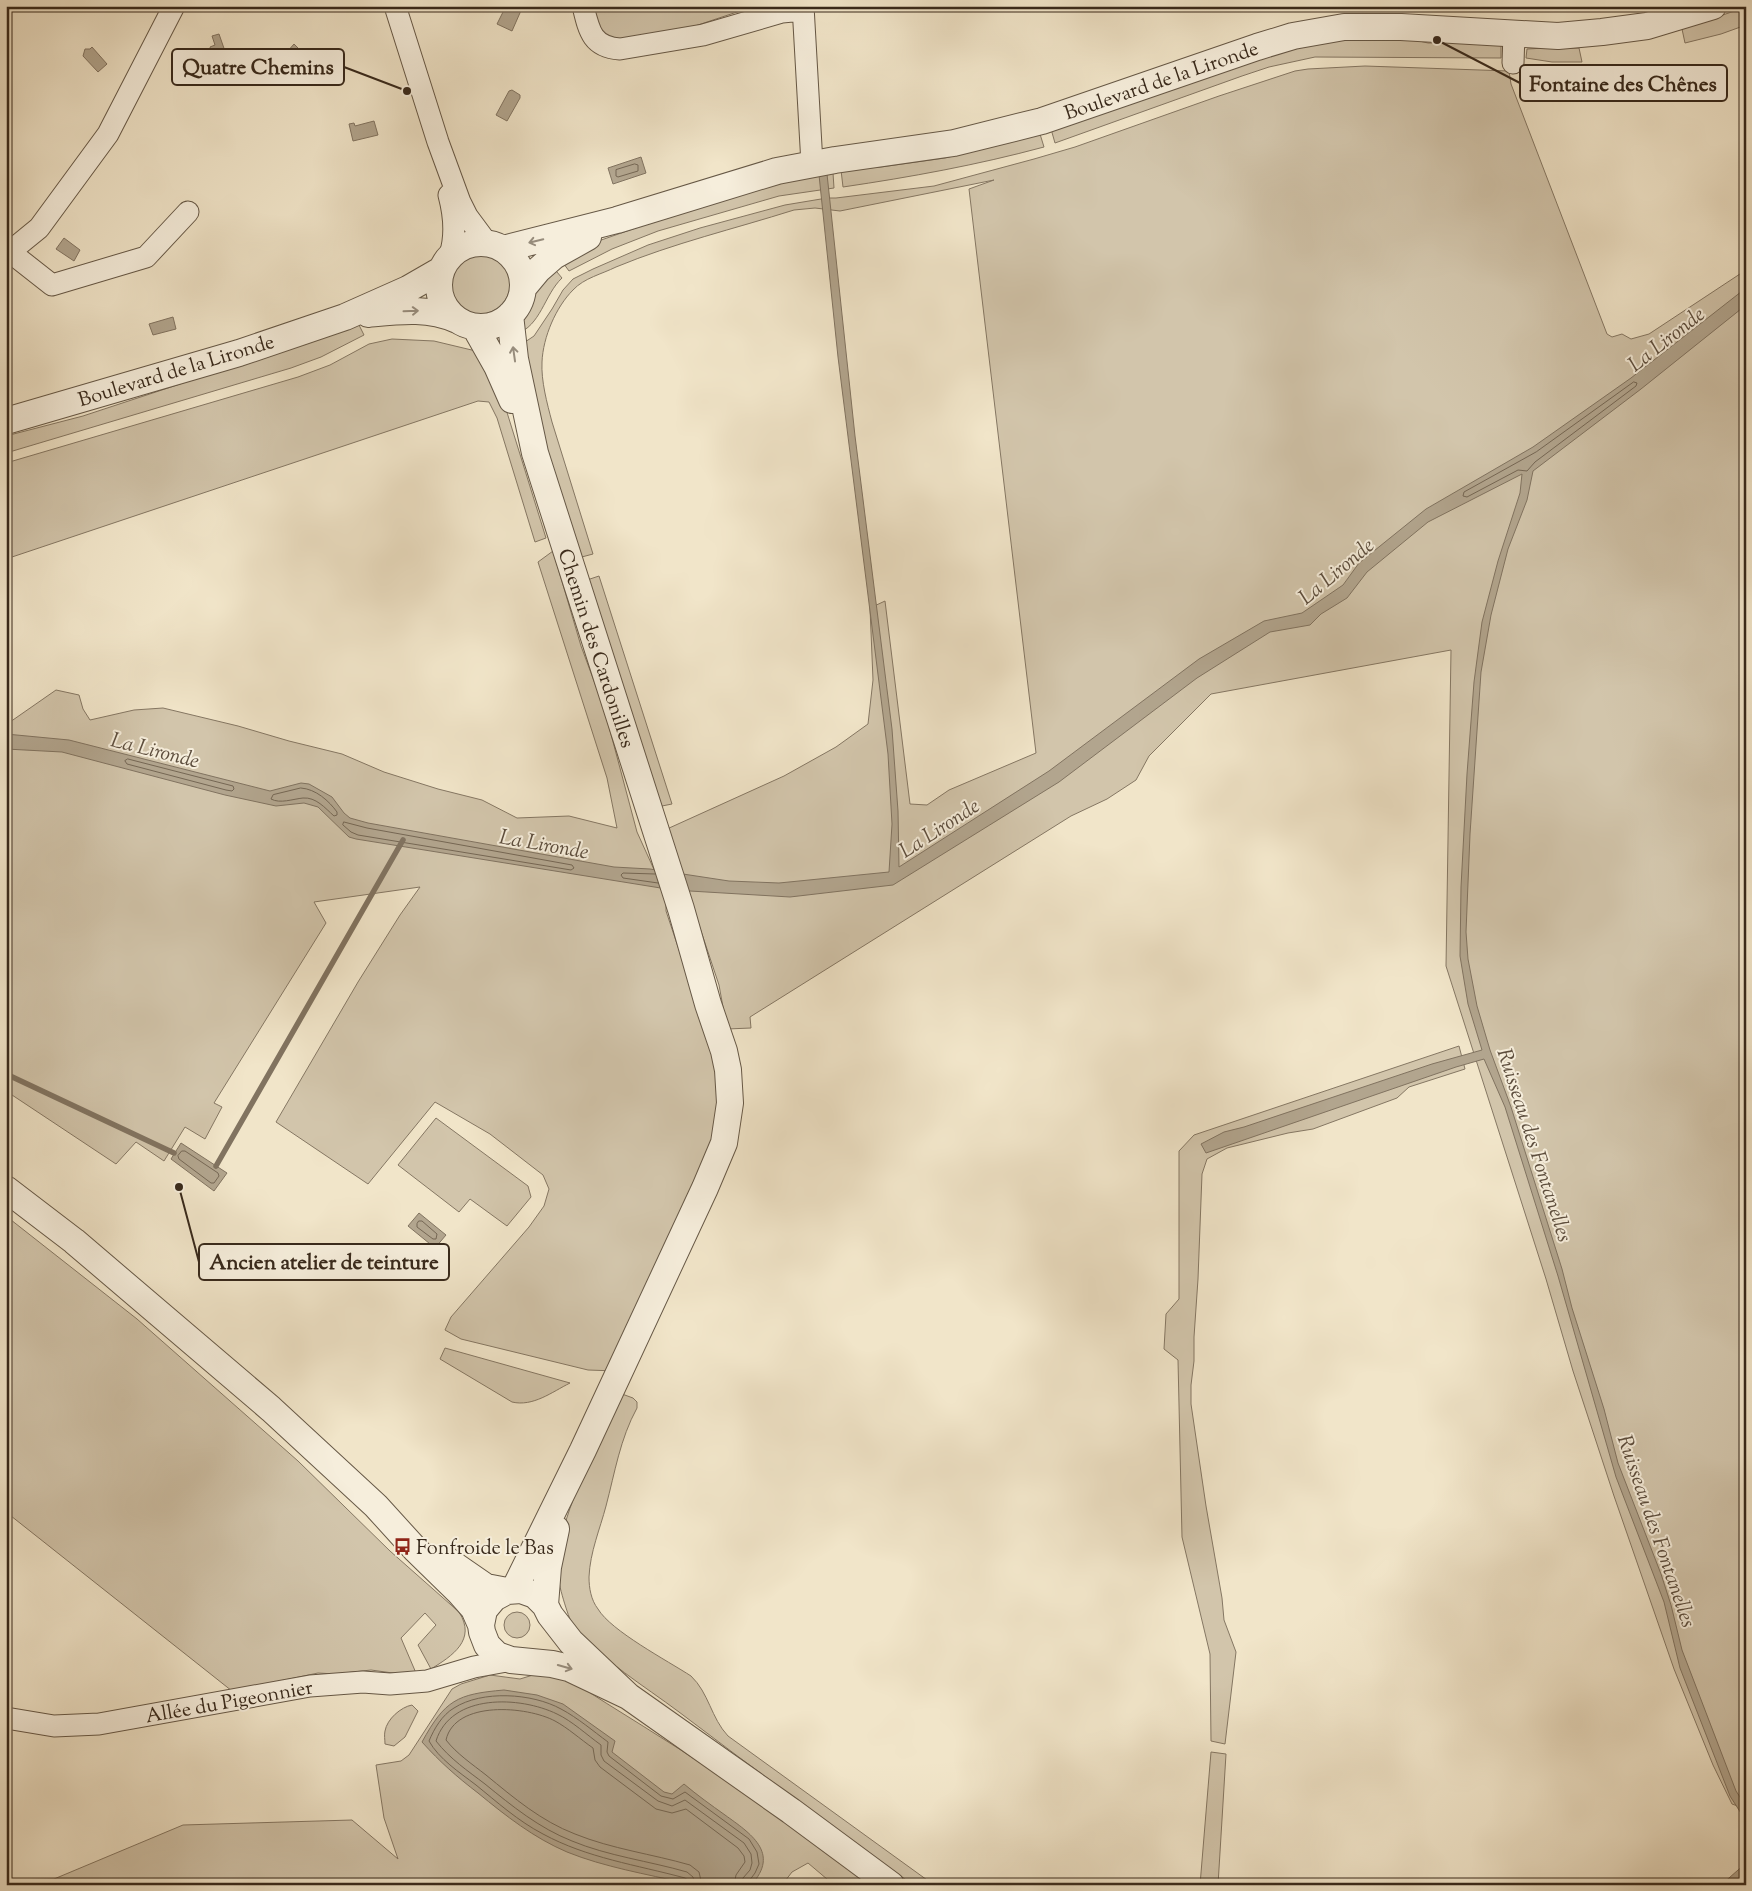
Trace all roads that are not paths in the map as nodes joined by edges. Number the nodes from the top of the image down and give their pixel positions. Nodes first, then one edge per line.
1 (174, 6) edge
2 (394, 6) edge
3 (583, 6) edge
4 (1713, 6) edge
5 (803, 8) edge
6 (1514, 33) junction
7 (1513, 63) dead end
8 (441, 150) junction
9 (812, 164) junction
10 (188, 212) dead end
11 (617, 220) junction
12 (495, 246) junction
13 (8, 253) edge
14 (445, 263) junction
15 (523, 288) junction
16 (510, 315) junction
17 (345, 317) junction
18 (466, 324) junction
19 (6, 421) edge
20 (535, 454) junction
21 (6, 1189) edge
22 (583, 1450) junction
23 (376, 1506) junction
24 (510, 1591) junction
25 (547, 1610) junction
26 (481, 1628) junction
27 (514, 1660) junction
28 (453, 1674) junction
29 (628, 1696) junction
30 (6, 1718) edge
31 (891, 1885) edge

1 - 13 street
2 - 8 street
3 - 5 street
4 - 6 street, Boulevard de la Lironde
5 - 9 street
6 - 7 street
6 - 9 street, Boulevard de la Lironde
8 - 12 street
8 - 14 street
9 - 11 street, Boulevard de la Lironde
10 - 13 street
11 -> 12 street, Boulevard de la Lironde
11 - 15 street, Boulevard de la Lironde
12 - 14 street
12 - 15 street
14 - 17 street, Boulevard de la Lironde
14 - 18 street
15 - 16 street
16 - 18 street
20 -> 16 street, Chemin des Cardonilles
17 -> 18 street, Boulevard de la Lironde
17 - 19 street, Boulevard de la Lironde
18 - 20 street, Chemin des Cardonilles
20 - 22 street, Chemin des Cardonilles
21 - 23 street
22 - 24 street
22 - 25 street
23 - 24 street
23 - 26 street
24 - 25 street
24 - 26 street
25 - 27 street
25 - 29 street
26 - 27 street
26 - 28 street
27 - 28 street, Allée du Pigeonnier
27 -> 29 street
28 - 30 street, Allée du Pigeonnier
29 - 31 street

